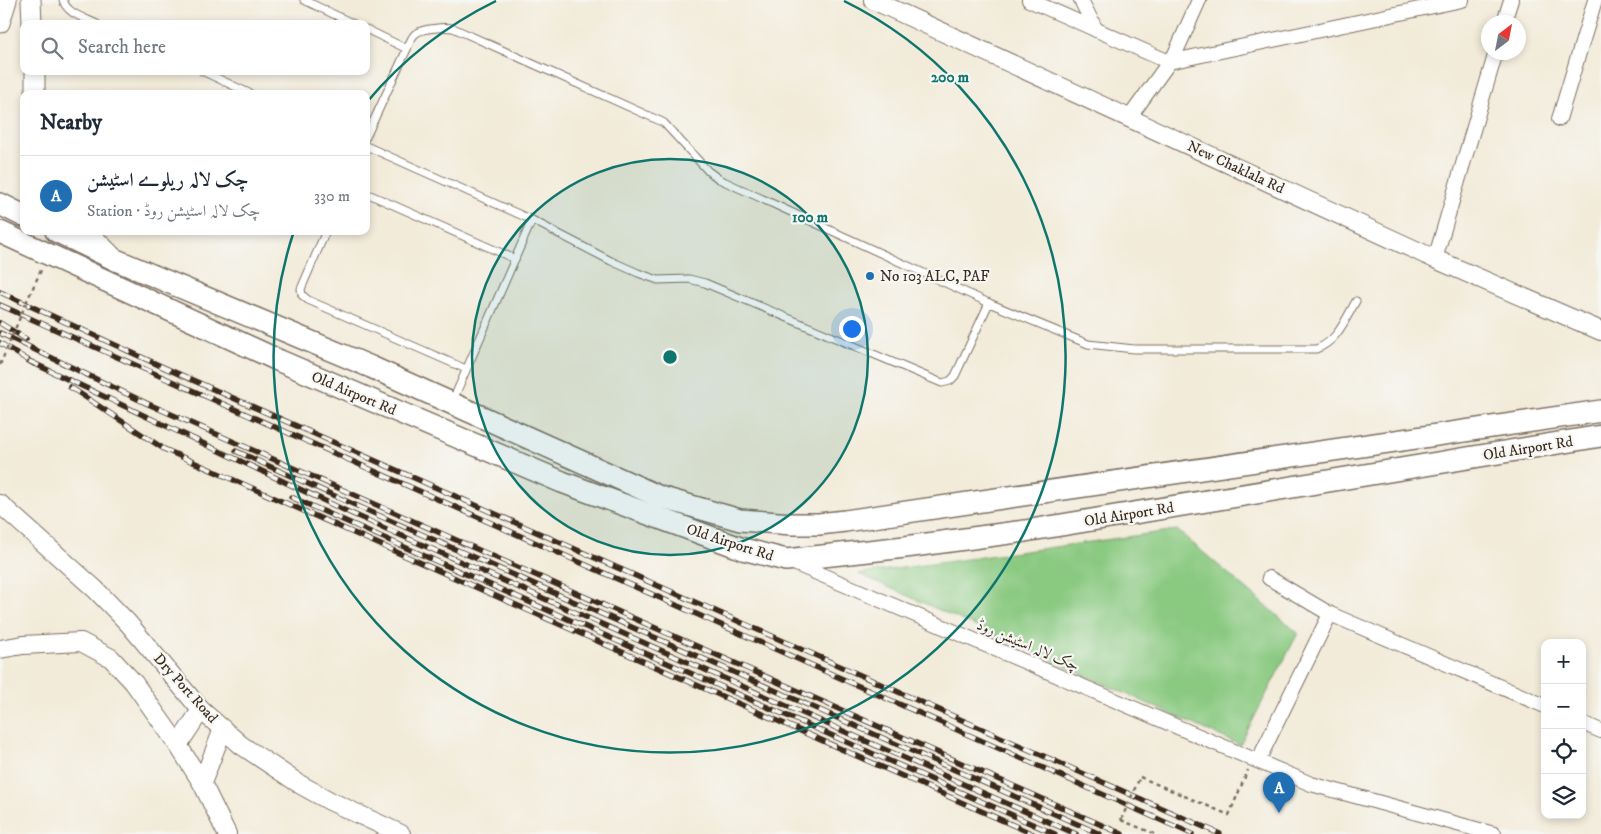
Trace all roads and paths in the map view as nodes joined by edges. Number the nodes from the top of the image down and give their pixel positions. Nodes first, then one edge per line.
1 (7, 0) edge
2 (31, 0) edge
3 (63, 0) edge
4 (304, 0) edge
5 (872, 0) edge
6 (1029, 0) edge
7 (1081, 0) edge
8 (1199, 0) edge
9 (1462, 0) edge
10 (1511, 0) edge
11 (1595, 0) edge
12 (1601, 2) edge
13 (1506, 15) edge
14 (32, 20) edge
15 (88, 20) edge
16 (346, 20) edge
17 (0, 23) edge
18 (1096, 30) junction
19 (370, 31) edge
20 (407, 49) junction
21 (1494, 60) edge
22 (1169, 62) junction
23 (34, 75) edge
24 (211, 75) edge
25 (36, 90) edge
26 (242, 90) edge
27 (1129, 118) junction
28 (1558, 119) dead end
29 (370, 128) edge
30 (370, 148) edge
31 (370, 195) edge
32 (0, 204) edge
33 (20, 214) edge
34 (532, 220) junction
35 (0, 232) edge
36 (64, 235) edge
37 (90, 235) edge
38 (324, 235) edge
39 (49, 255) junction
40 (1436, 258) junction
41 (515, 259) junction
42 (116, 260) junction
43 (1356, 301) dead end
44 (989, 303) junction
45 (1601, 331) edge
46 (0, 365) edge
47 (466, 370) junction
48 (452, 403) junction
49 (1600, 410) edge
50 (1601, 436) edge
51 (0, 504) edge
52 (740, 520) junction
53 (845, 521) junction
54 (743, 549) junction
55 (838, 554) junction
56 (786, 560) junction
57 (1269, 578) dead end
58 (1330, 614) junction
59 (0, 649) edge
60 (1541, 704) edge
61 (201, 710) junction
62 (1586, 725) edge
63 (224, 729) junction
64 (1601, 731) edge
65 (178, 745) junction
66 (1256, 760) junction
67 (202, 783) junction
68 (227, 834) edge
69 (401, 834) edge
70 (1155, 834) edge
71 (1494, 834) edge

1 - 17 main road
2 - 14 main road
3 - 15 lane
4 - 16 lane
5 - 27 street, New Chaklala Rd
6 - 18 street
7 - 18 street
8 - 22 street
9 - 22 street
10 - 13 street
11 - 12 street
11 - 28 street
18 - 22 street
19 - 20 lane
20 - 29 lane
20 - 44 lane
21 - 40 street
22 - 27 street
23 - 25 main road
24 - 26 lane
27 - 40 street, New Chaklala Rd
30 - 34 lane
31 - 41 lane
32 - 33 main road
34 - 41 lane
34 - 44 lane
35 - 39 main road, Old Airport Rd
36 - 42 main road, Old Airport Rd
37 - 42 main road
38 - 47 lane
39 - 46 path, bridge
39 - 54 main road, Old Airport Rd
40 - 45 street, New Chaklala Rd
41 - 47 lane
42 - 48 main road, Old Airport Rd
43 - 44 lane
47 - 48 lane
48 - 52 main road, Old Airport Rd
49 - 53 main road, Old Airport Rd
50 - 55 main road, Old Airport Rd
51 - 61 street, Dry Port Road
52 - 53 main road, Old Airport Rd
52 - 54 main road
53 - 55 main road
54 - 56 main road, Old Airport Rd
55 - 56 main road, Old Airport Rd
56 - 66 street, چک لالہ اسٹیشن روڈ
57 - 58 street
58 - 60 street
58 - 66 street
59 - 65 street
61 - 63 street, Dry Port Road
61 - 65 street
62 - 64 street
63 - 67 street
63 - 69 street, Dry Port Road
65 - 67 street
66 - 70 path, bridge
66 - 71 street, چک لالہ اسٹیشن روڈ
67 - 68 street

